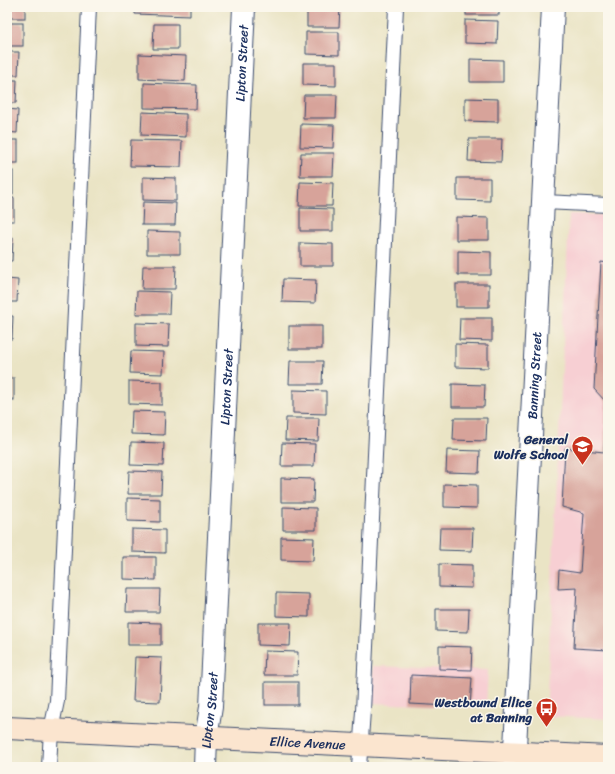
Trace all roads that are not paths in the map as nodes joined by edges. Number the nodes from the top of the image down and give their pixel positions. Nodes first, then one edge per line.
1 (89, 7) edge
2 (244, 7) edge
3 (396, 7) edge
4 (553, 7) edge
5 (544, 202) junction
6 (608, 205) edge
7 (7, 728) edge
8 (51, 730) junction
9 (206, 738) junction
10 (360, 745) junction
11 (608, 757) edge
12 (514, 760) edge
13 (49, 767) edge
14 (205, 767) edge
15 (359, 767) edge

1 - 8 lane
2 - 9 street, Lipton Street
3 - 10 lane
4 - 5 street, Banning Street
5 - 6 lane
5 - 12 street, Banning Street
7 - 8 main road, Ellice Avenue
8 - 9 main road, Ellice Avenue
8 - 13 lane
9 - 10 main road, Ellice Avenue
9 - 14 street, Lipton Street
10 - 12 main road, Ellice Avenue
10 - 15 lane
11 - 12 main road, Ellice Avenue

